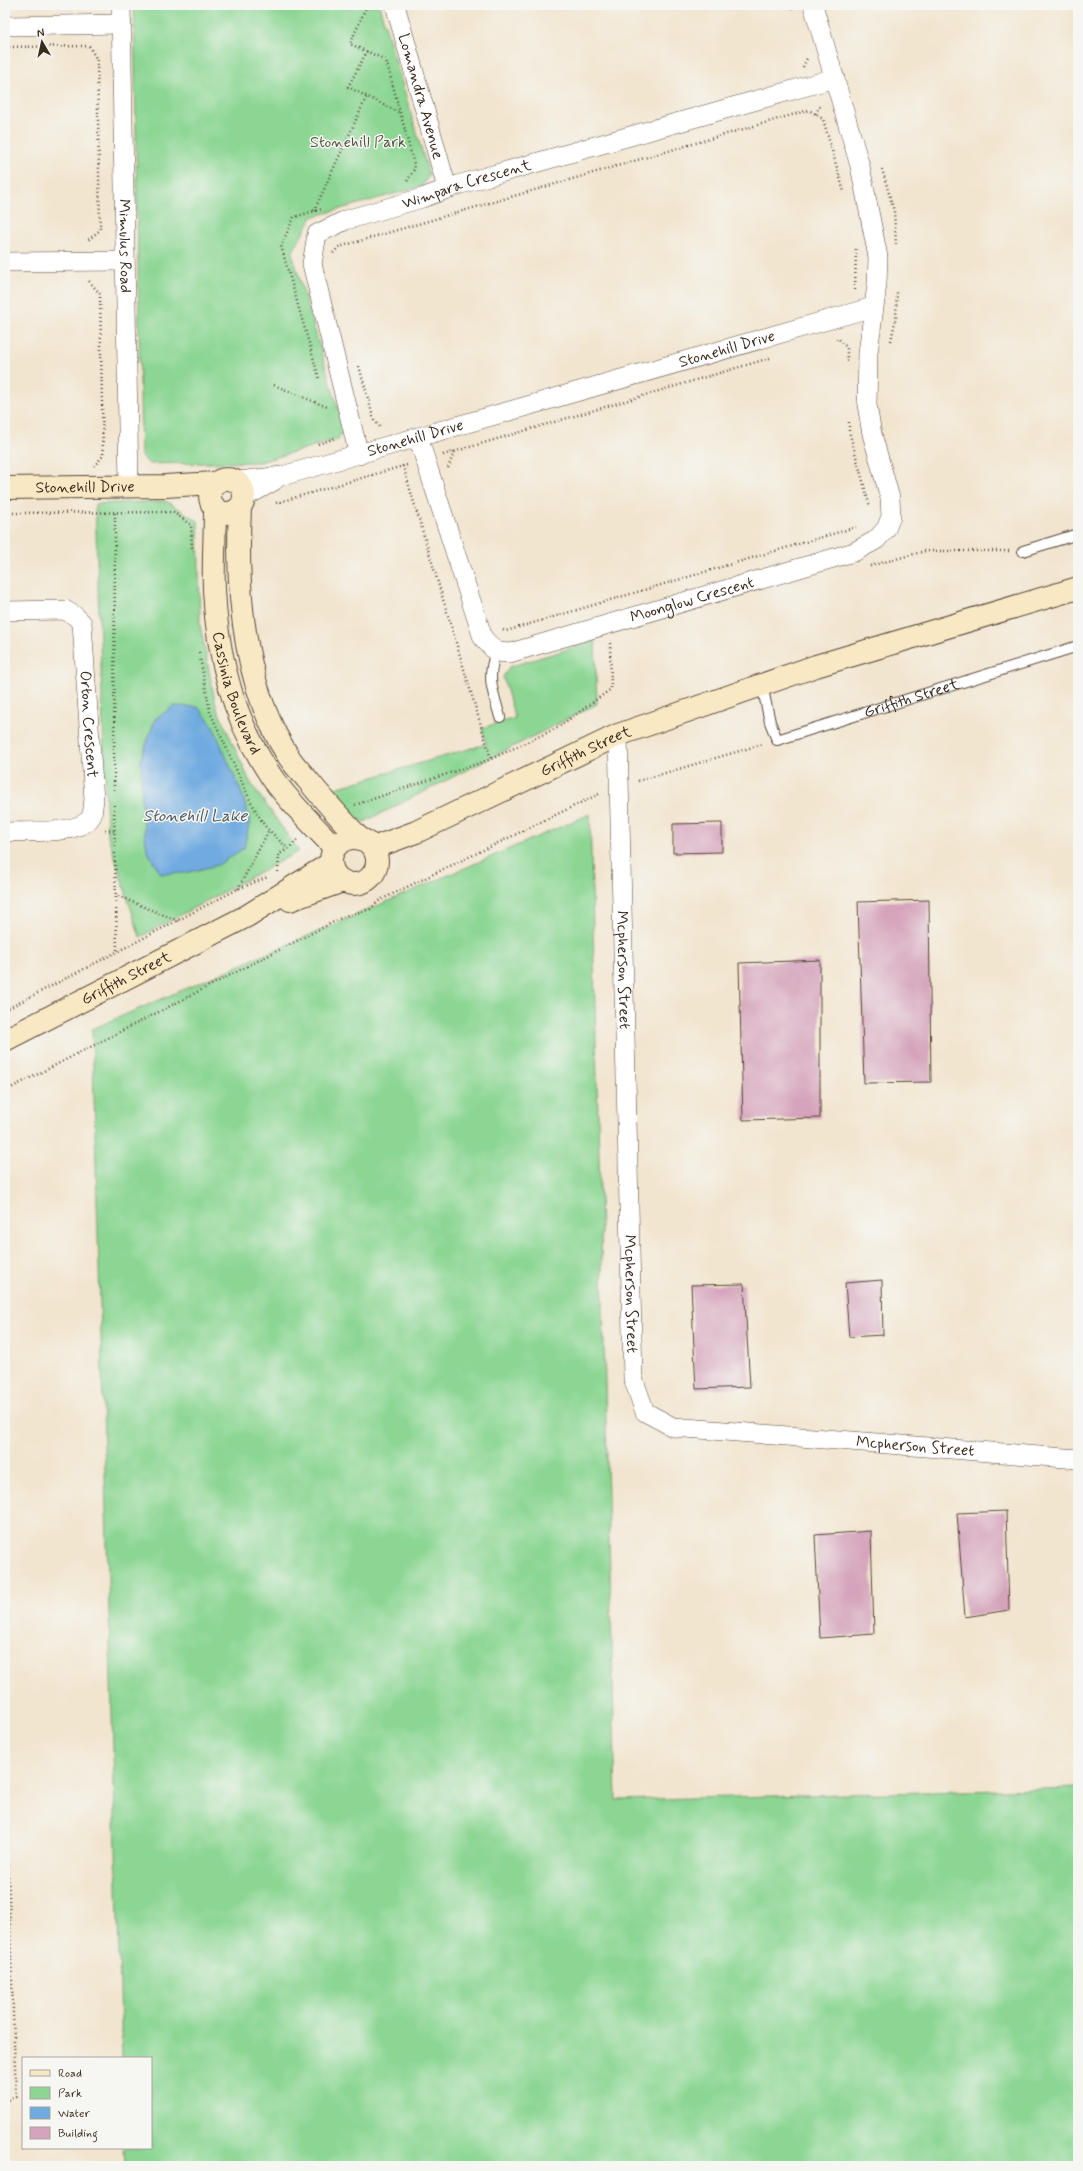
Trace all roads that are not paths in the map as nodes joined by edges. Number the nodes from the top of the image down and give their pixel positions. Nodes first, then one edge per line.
1 (121, 5) edge
2 (395, 5) edge
3 (813, 5) edge
4 (122, 24) junction
5 (5, 26) edge
6 (835, 78) junction
7 (447, 188) junction
8 (124, 260) junction
9 (5, 262) edge
10 (873, 307) junction
11 (418, 437) junction
12 (359, 455) junction
13 (129, 487) junction
14 (5, 488) edge
15 (241, 496) junction
16 (214, 498) junction
17 (1078, 534) edge
18 (1023, 551) road end
19 (1078, 588) edge
20 (5, 611) edge
21 (1078, 646) edge
22 (496, 652) junction
23 (762, 685) junction
24 (500, 717) dead end
25 (618, 735) junction
26 (5, 832) edge
27 (370, 849) junction
28 (336, 864) junction
29 (5, 1040) edge
30 (1078, 1459) edge

1 - 4 street, Mimulus Road
2 - 7 street, Lomandra Avenue
3 - 6 street
4 - 5 street
4 - 8 street, Mimulus Road
6 - 7 street, Wimpara Crescent
6 - 10 street
7 - 12 street, Wimpara Crescent
8 - 9 street
8 - 13 street, Mimulus Road
10 - 11 street, Stonehill Drive
10 - 22 street, Moonglow Crescent
11 - 12 street, Stonehill Drive
11 - 22 street
12 - 15 street, Stonehill Drive
13 - 14 street, Stonehill Drive
13 - 16 street, Stonehill Drive
15 - 16 street, Stonehill Drive
15 - 16 street
15 - 27 street, Cassinia Boulevard
16 - 28 street, Cassinia Boulevard
17 - 18 lane
19 - 23 street, Griffith Street
20 - 26 street, Orton Crescent
21 - 23 lane, Griffith Street
22 - 24 lane
23 - 25 street, Griffith Street
25 - 27 street, Griffith Street
25 - 30 street, Mcpherson Street
27 - 28 street, Griffith Street
27 - 28 street
28 - 29 street, Griffith Street

